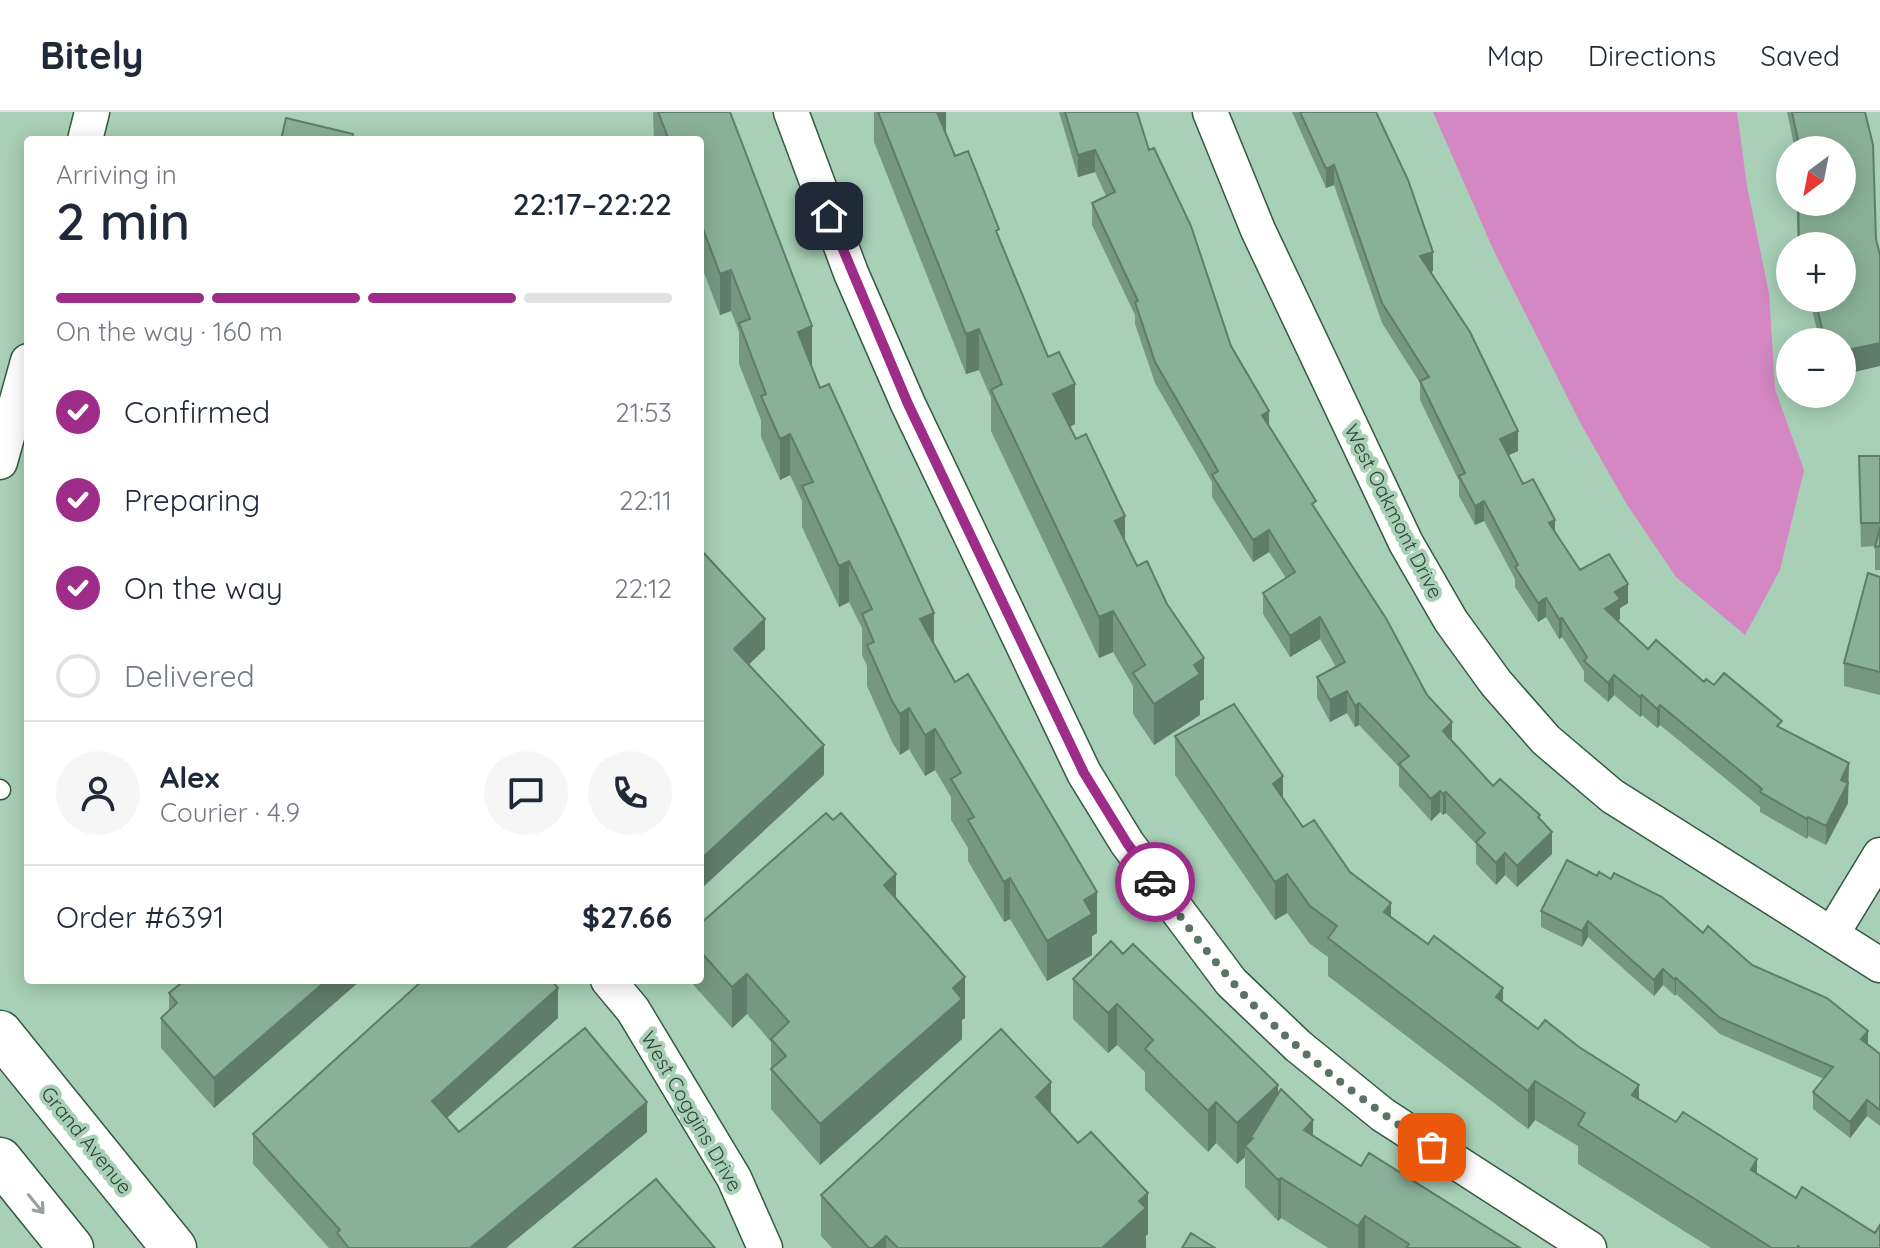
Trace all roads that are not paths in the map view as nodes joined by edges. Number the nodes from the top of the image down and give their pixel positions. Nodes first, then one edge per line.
1 (92, 112) edge
2 (791, 112) edge
3 (1210, 112) edge
4 (86, 136) edge
5 (24, 382) edge
6 (12, 444) edge
7 (1880, 855) edge
8 (1832, 934) junction
9 (1880, 965) edge
10 (611, 984) edge
11 (0, 1033) edge
12 (0, 1160) edge
13 (71, 1248) edge
14 (174, 1248) edge
15 (765, 1248) edge
16 (1589, 1248) edge

1 - 4 street
2 - 16 street
3 - 8 street, West Oakmont Drive
5 - 6 street
7 - 8 street
8 - 9 street, West Oakmont Drive
10 - 15 street, West Coggins Drive
11 - 14 highway, Grand Avenue
12 -> 13 highway

